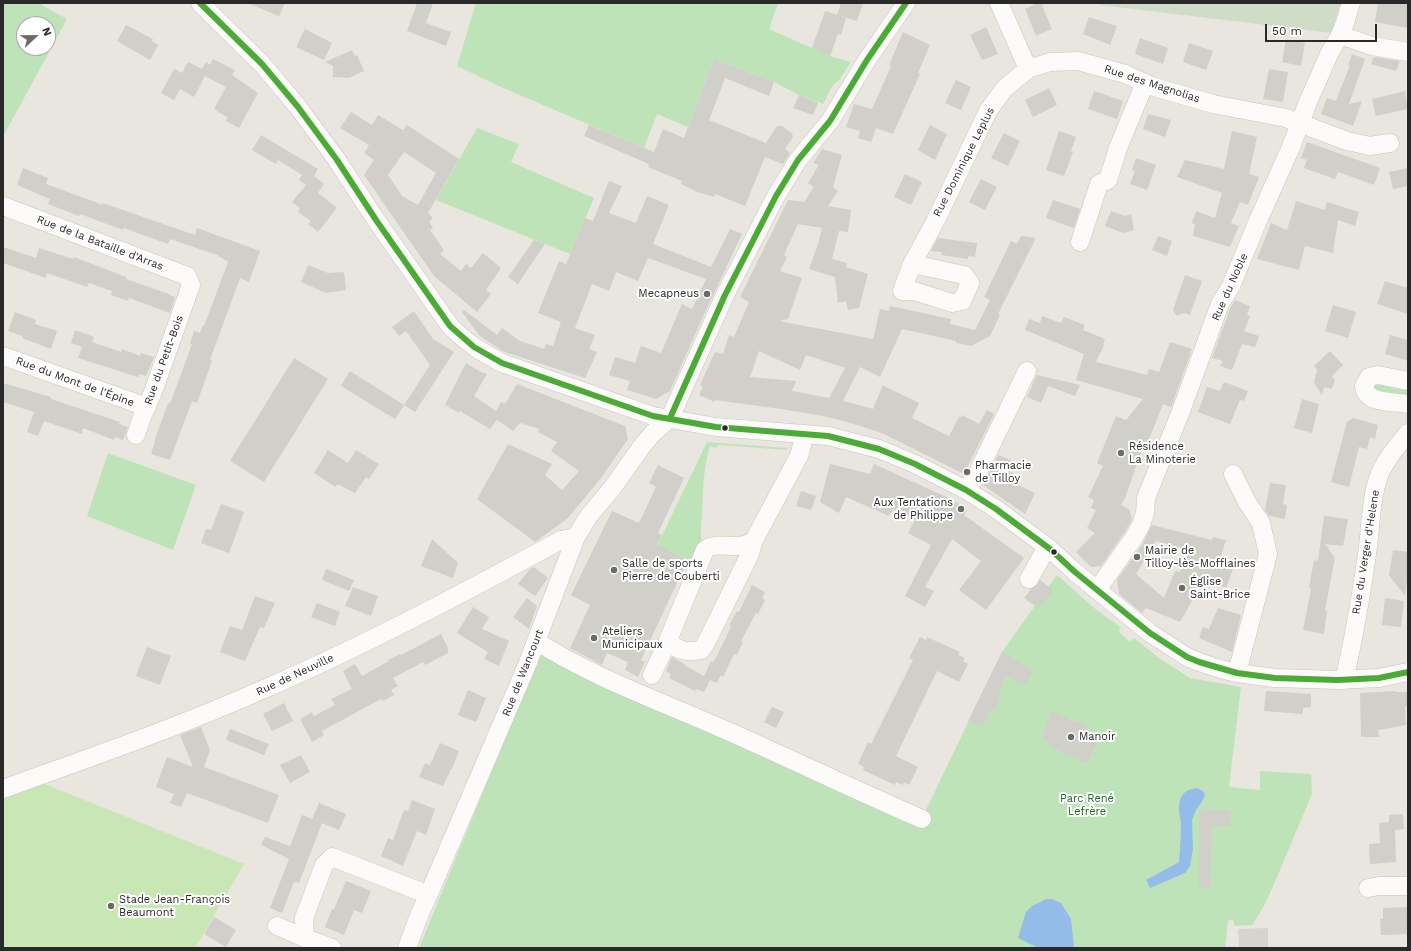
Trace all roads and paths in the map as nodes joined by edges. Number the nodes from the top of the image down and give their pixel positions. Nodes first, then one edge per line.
1 (200, 3) edge
2 (906, 3) edge
3 (999, 3) edge
4 (1351, 3) edge
5 (1340, 36) junction
6 (1408, 52) edge
7 (1028, 69) junction
8 (1145, 83) junction
9 (1299, 122) junction
10 (1390, 143) dead end
11 (3, 206) edge
12 (1080, 242) dead end
13 (912, 264) dead end
14 (192, 285) joint
15 (3, 356) edge
16 (1027, 371) dead end
17 (1408, 381) edge
18 (1408, 404) edge
19 (147, 407) junction
20 (670, 418) junction
21 (804, 434) junction
22 (1408, 434) edge
23 (136, 435) dead end
24 (1233, 474) dead end
25 (966, 490) junction
26 (576, 537) junction
27 (753, 542) junction
28 (1047, 547) junction
29 (1029, 579) dead end
30 (1097, 590) junction
31 (536, 641) junction
32 (667, 643) junction
33 (1408, 672) edge
34 (1237, 673) junction
35 (652, 675) dead end
36 (1344, 680) junction
37 (3, 789) edge
38 (922, 819) dead end
39 (1408, 886) edge
40 (1368, 888) dead end
41 (428, 896) junction
42 (277, 926) dead end
43 (305, 938) junction
44 (332, 948) edge
45 (406, 948) edge

1 - 20 street
2 - 20 street
3 - 7 street
4 - 5 street, Rue du Noble
5 - 6 street
5 - 9 street, Rue du Noble
7 - 8 street, Rue des Magnolias
7 - 13 street, Rue Dominique Leplus
8 - 9 street, Rue des Magnolias
8 - 12 street
9 - 10 street, Rue des Magnolias
9 - 30 street, Rue du Noble
11 - 14 street, Rue de la Bataille d'Arras
14 - 19 street, Rue du Petit-Bois
15 - 19 street, Rue du Mont de l'Épine
16 - 25 street
17 - 18 street
19 - 23 street, Rue du Petit-Bois
20 - 21 street
20 - 26 street, Rue de Wancourt
21 - 25 street
21 - 27 street
22 - 36 street, Rue du Verger d'Helene
24 - 34 street
25 - 28 street
26 - 31 street, Rue de Wancourt
26 - 37 street, Rue de Neuville
27 - 32 street
27 - 32 street
28 - 29 street
28 - 30 street
30 - 34 street
31 - 38 street
31 - 41 street, Rue de Wancourt
32 - 35 street
33 - 36 street
34 - 36 street
39 - 40 street
41 - 43 street
41 - 45 street, Rue de Wancourt
42 - 43 street
43 - 44 street

